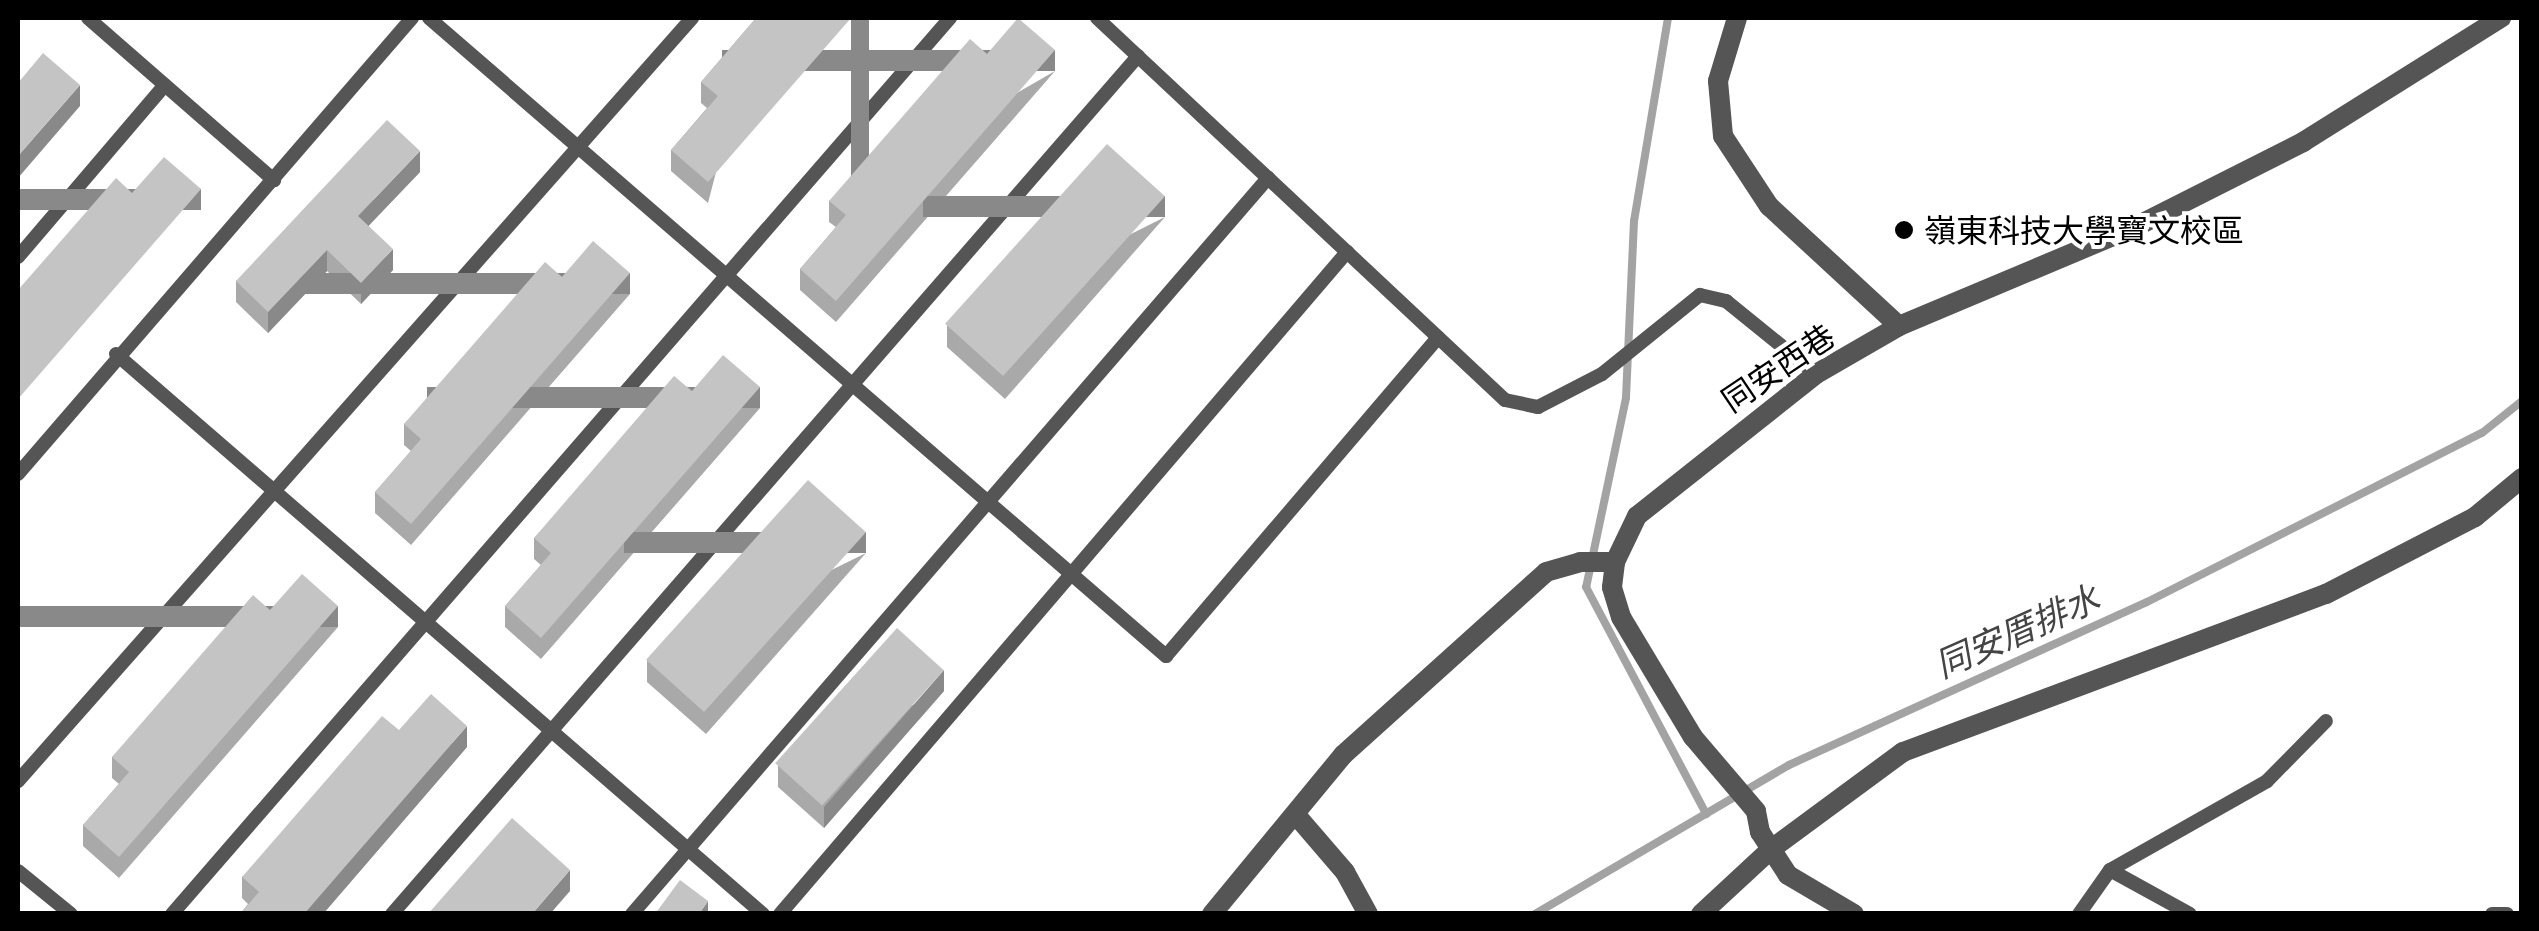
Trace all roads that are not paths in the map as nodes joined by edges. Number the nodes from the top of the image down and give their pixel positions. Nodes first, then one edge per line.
1 (88, 18) edge
2 (412, 18) edge
3 (429, 18) edge
4 (692, 18) edge
5 (950, 18) edge
6 (1097, 18) edge
7 (1737, 18) edge
8 (2502, 18) edge
9 (1138, 56) junction
10 (165, 85) junction
11 (577, 146) junction
12 (1268, 178) junction
13 (274, 180) junction
14 (1347, 252) junction
15 (18, 257) edge
16 (724, 273) junction
17 (1899, 326) junction
18 (1438, 337) junction
19 (116, 354) junction
20 (1816, 374) junction
21 (852, 384) junction
22 (18, 474) edge
23 (2522, 478) edge
24 (276, 493) junction
25 (988, 502) junction
26 (1615, 562) junction
27 (1072, 574) junction
28 (426, 623) junction
29 (2326, 721) dead end
30 (551, 730) junction
31 (18, 781) edge
32 (1296, 815) junction
33 (688, 848) junction
34 (1770, 850) junction
35 (2110, 870) junction
36 (18, 871) edge
37 (71, 914) edge
38 (172, 914) edge
39 (392, 914) edge
40 (632, 914) edge
41 (763, 914) edge
42 (780, 914) edge
43 (1212, 914) edge
44 (1368, 914) edge
45 (1701, 914) edge
46 (1854, 914) edge
47 (2080, 914) edge
48 (2190, 914) edge
49 (2492, 914) edge
50 (2507, 914) edge

1 - 10 lane
2 - 13 lane
3 - 11 lane
4 - 11 lane
5 - 16 lane
6 - 9 lane
7 - 17 street
8 - 17 street, 同安西巷
9 - 12 lane
9 - 21 lane
10 - 13 lane
10 - 15 lane
11 - 16 lane
11 - 24 lane
12 - 14 lane
12 - 25 lane
13 - 19 lane
14 - 18 lane
14 - 27 lane
16 - 21 lane
16 - 28 lane
17 - 20 street, 同安西巷
18 - 20 lane
18 - 27 lane
19 - 22 lane
19 - 24 lane
20 - 26 street, 同安西巷
21 - 25 lane
21 - 30 lane
23 - 34 street
24 - 28 lane
24 - 31 lane
25 - 27 lane
25 - 33 lane
26 - 32 street
26 - 34 street
27 - 42 lane
28 - 30 lane
28 - 38 lane
29 - 35 lane
30 - 33 lane
30 - 39 lane
32 - 43 street
32 - 44 street
33 - 40 lane
33 - 41 lane
34 - 45 street
34 - 46 street
35 - 47 lane
35 - 48 lane
36 - 37 lane
49 - 50 lane

